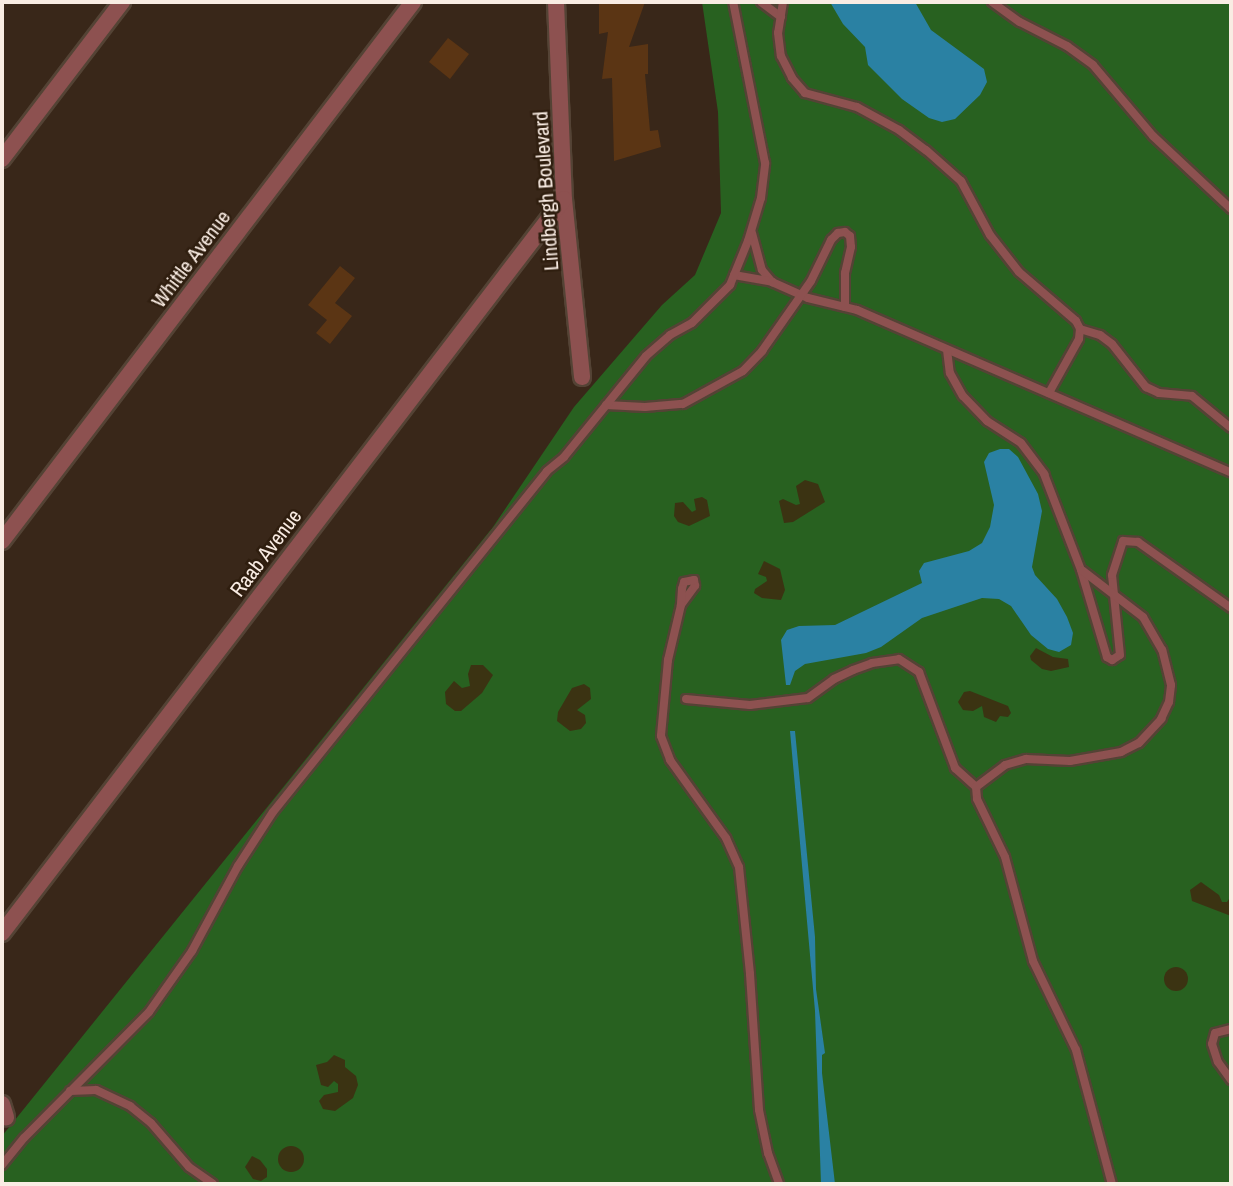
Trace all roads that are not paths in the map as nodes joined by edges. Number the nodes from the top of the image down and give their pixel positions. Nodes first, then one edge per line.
1 (122, 2) edge
2 (413, 2) edge
3 (556, 2) edge
4 (733, 2) edge
5 (761, 2) edge
6 (783, 2) edge
7 (992, 2) edge
8 (781, 17) junction
9 (2, 159) edge
10 (564, 199) junction
11 (1231, 209) edge
12 (752, 230) junction
13 (734, 275) junction
14 (772, 282) junction
15 (801, 295) junction
16 (845, 307) junction
17 (1080, 329) junction
18 (947, 350) junction
19 (582, 377) dead end
20 (1049, 393) junction
21 (606, 405) junction
22 (1231, 428) edge
23 (1231, 472) edge
24 (2, 541) edge
25 (1081, 570) junction
26 (1114, 593) junction
27 (681, 605) dead end
28 (1231, 608) edge
29 (686, 699) dead end
30 (976, 787) junction
31 (2, 933) edge
32 (1231, 1029) edge
33 (1231, 1080) edge
34 (70, 1091) junction
35 (2, 1166) edge
36 (213, 1184) edge
37 (779, 1184) edge
38 (1112, 1184) edge

1 - 9 street
2 - 24 street, Whittle Avenue
3 - 10 street, Lindbergh Boulevard
4 - 12 lane
5 - 8 lane
6 - 8 lane
7 - 11 lane
8 - 17 lane
10 - 19 street, Lindbergh Boulevard
10 - 31 street, Raab Avenue
12 - 13 lane
12 - 14 lane
13 - 14 lane
13 - 21 lane
14 - 15 lane
15 - 16 lane
15 - 16 lane
15 - 21 lane
16 - 18 lane
17 - 20 lane
17 - 22 lane
18 - 20 lane
18 - 25 lane
20 - 23 lane
21 - 34 lane
25 - 26 lane
25 - 26 lane
26 - 28 lane
26 - 30 lane
27 - 37 lane
29 - 30 lane
30 - 38 lane
32 - 33 lane
34 - 35 lane
34 - 36 lane

